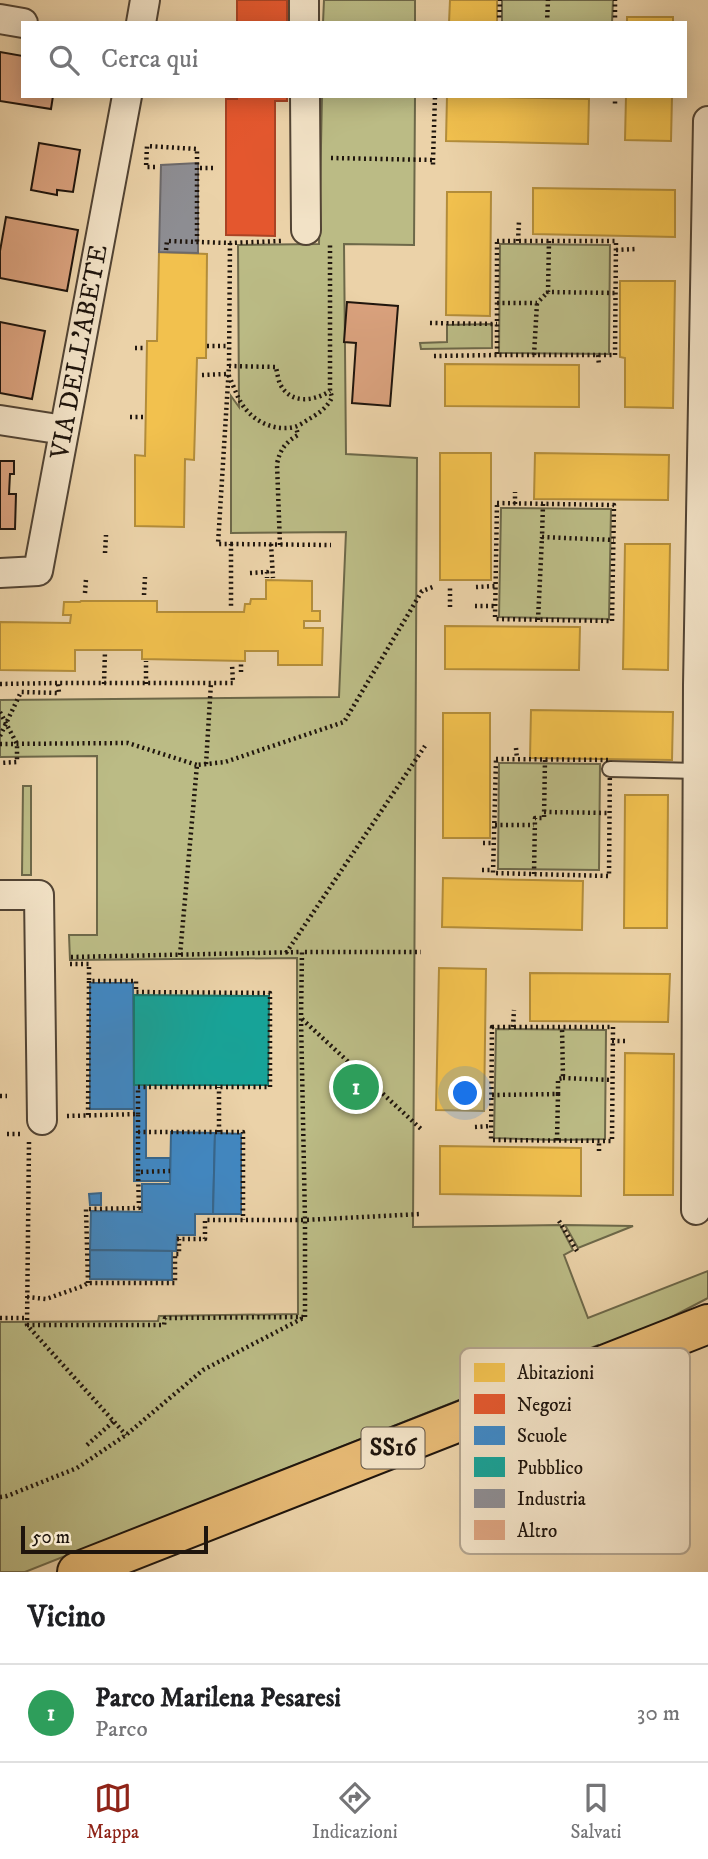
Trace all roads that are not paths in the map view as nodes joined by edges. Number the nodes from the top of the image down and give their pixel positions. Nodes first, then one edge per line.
1 (145, 0) edge
2 (304, 0) edge
3 (0, 19) edge
4 (141, 21) edge
5 (304, 21) edge
6 (21, 23) edge
7 (127, 98) edge
8 (305, 98) edge
9 (708, 121) edge
10 (309, 234) road end
11 (0, 420) edge
12 (705, 425) edge
13 (64, 430) junction
14 (0, 573) edge
15 (703, 686) edge
16 (610, 769) road end
17 (698, 771) junction
18 (0, 895) edge
19 (36, 1128) road end
20 (696, 1210) dead end
21 (708, 1324) edge
22 (647, 1348) edge
23 (708, 1348) edge
24 (690, 1355) edge
25 (460, 1421) edge
26 (460, 1447) edge
27 (77, 1572) edge
28 (149, 1572) edge

1 - 4 street
2 - 5 street
3 - 6 street
7 - 13 street, VIA DELL'ABETE
8 - 10 street
9 - 12 street
11 - 13 street
12 - 15 street
13 - 14 street, VIA DELL'ABETE
15 - 17 street
16 - 17 lane
17 - 20 street
18 - 19 street
21 - 22 main road, SS16
23 - 24 main road, SS16
25 - 27 main road, SS16
26 - 28 main road, SS16

